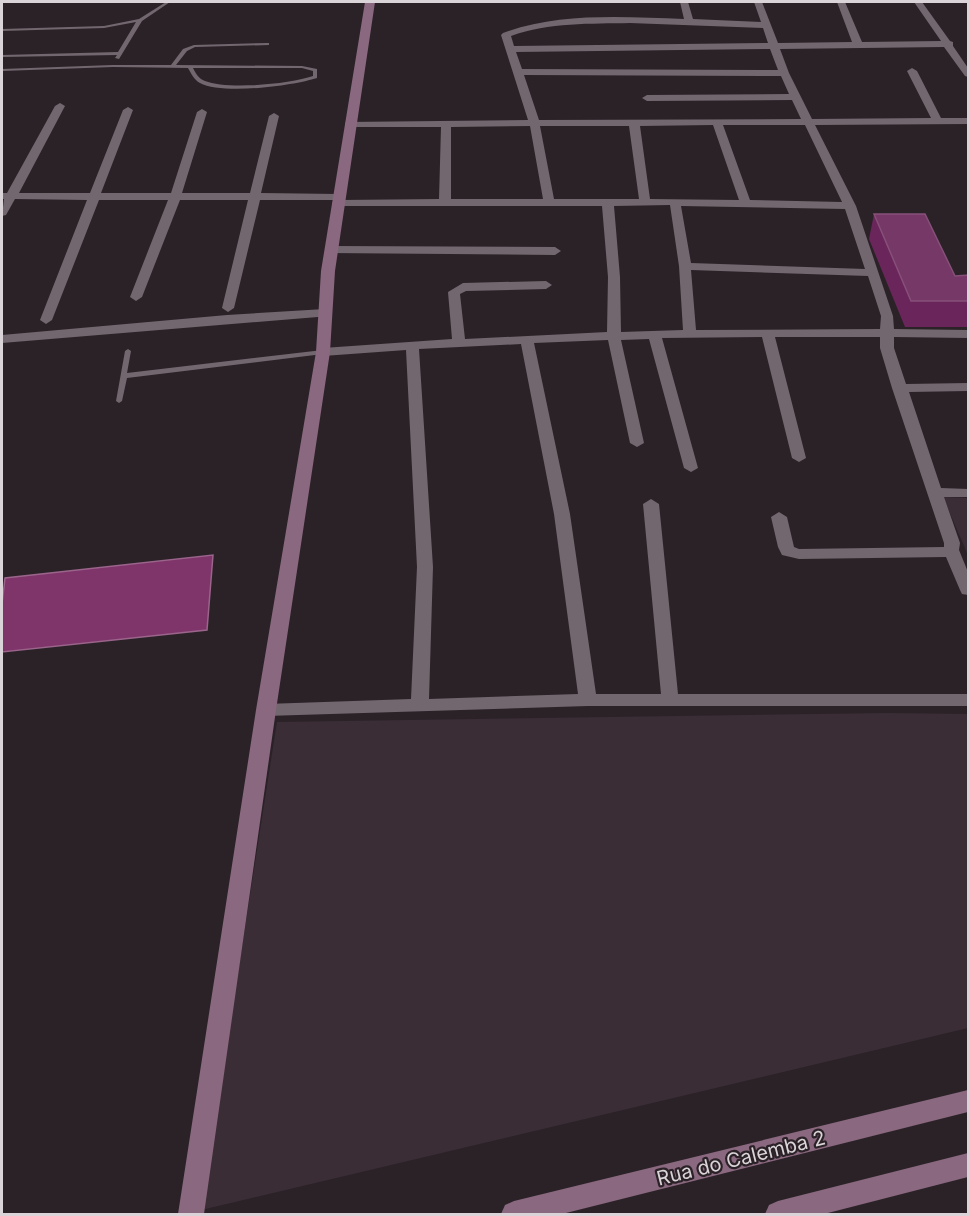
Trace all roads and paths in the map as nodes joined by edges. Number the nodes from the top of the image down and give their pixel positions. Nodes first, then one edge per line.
1 (168, 2) edge
2 (370, 2) edge
3 (684, 2) edge
4 (758, 2) edge
5 (842, 2) edge
6 (918, 2) edge
7 (140, 20) junction
8 (690, 23) junction
9 (765, 25) junction
10 (2, 30) edge
11 (267, 44) dead end
12 (950, 44) junction
13 (858, 45) junction
14 (775, 48) junction
15 (511, 49) junction
16 (120, 53) junction
17 (2, 56) edge
18 (113, 66) junction
19 (172, 67) junction
20 (190, 67) junction
21 (2, 70) edge
22 (912, 71) dead end
23 (520, 72) junction
24 (784, 73) junction
25 (969, 74) edge
26 (796, 97) junction
27 (647, 98) dead end
28 (60, 106) dead end
29 (128, 111) dead end
30 (202, 112) dead end
31 (274, 116) dead end
32 (969, 121) edge
33 (534, 122) junction
34 (634, 122) junction
35 (938, 122) junction
36 (446, 123) junction
37 (717, 123) junction
38 (809, 123) junction
39 (350, 124) junction
40 (6, 196) edge
41 (93, 196) junction
42 (175, 197) junction
43 (255, 197) junction
44 (338, 200) junction
45 (445, 201) junction
46 (549, 202) junction
47 (645, 202) junction
48 (675, 202) junction
49 (608, 203) junction
50 (746, 204) junction
51 (850, 206) junction
52 (2, 213) edge
53 (331, 250) junction
54 (555, 251) dead end
55 (685, 266) junction
56 (874, 273) junction
57 (546, 285) dead end
58 (136, 297) dead end
59 (228, 308) dead end
60 (325, 313) junction
61 (46, 320) dead end
62 (887, 332) junction
63 (768, 333) junction
64 (690, 334) junction
65 (969, 334) edge
66 (655, 336) junction
67 (614, 337) junction
68 (2, 339) edge
69 (527, 340) junction
70 (459, 343) junction
71 (412, 345) junction
72 (128, 351) dead end
73 (323, 352) junction
74 (123, 376) junction
75 (969, 387) edge
76 (899, 388) junction
77 (119, 401) dead end
78 (637, 443) dead end
79 (800, 458) dead end
80 (692, 468) dead end
81 (935, 492) junction
82 (969, 493) edge
83 (651, 504) dead end
84 (779, 518) dead end
85 (951, 550) junction
86 (969, 590) edge
87 (588, 700) junction
88 (670, 700) junction
89 (969, 700) edge
90 (420, 706) junction
91 (266, 710) junction
92 (969, 1101) edge
93 (969, 1165) edge
94 (191, 1215) edge
95 (514, 1215) edge
96 (778, 1215) edge

1 - 7 lane
2 - 39 street
3 - 8 street
4 - 9 street
5 - 13 street
6 - 12 street
7 - 10 lane
7 - 16 lane
8 - 9 street
8 - 15 street
9 - 14 street
11 - 19 lane
12 - 13 street
12 - 25 street
13 - 14 street
14 - 15 street
14 - 24 street
15 - 23 street
16 - 17 lane
16 - 18 lane
18 - 19 lane
18 - 21 lane
19 - 20 lane
20 - 20 lane
22 - 35 street
23 - 24 street
23 - 33 street
24 - 26 street
26 - 27 street
26 - 38 street
28 - 40 street
29 - 41 street
30 - 42 street
31 - 43 street
32 - 35 street
33 - 34 street
33 - 36 street
33 - 46 street
34 - 37 street
34 - 47 street
35 - 38 street
36 - 39 street
36 - 45 street
37 - 38 street
37 - 50 street
38 - 51 street
39 - 44 street
40 - 41 street
40 - 52 street
41 - 42 street
41 - 61 street
42 - 43 street
42 - 58 street
43 - 44 street
43 - 59 street
44 - 45 street
44 - 53 street
45 - 46 street
46 - 49 street
47 - 48 street
47 - 49 street
48 - 50 street
48 - 55 street
49 - 67 street
50 - 51 street
51 - 56 street
53 - 54 street
53 - 60 street
55 - 56 street
55 - 64 street
56 - 62 street
57 - 70 street
60 - 68 street
60 - 73 street
62 - 63 street
62 - 65 street
62 - 76 street
63 - 64 street
63 - 79 street
64 - 66 street
66 - 67 street
66 - 80 street
67 - 69 street
67 - 78 street
69 - 70 street
69 - 87 street
70 - 71 street
71 - 73 street
71 - 90 street
72 - 74 lane
73 - 74 lane
73 - 91 street
74 - 77 lane
75 - 76 street
76 - 81 street
81 - 82 street
81 - 85 street
83 - 88 street
84 - 85 street
85 - 86 street
87 - 88 street
87 - 90 street
88 - 89 street
90 - 91 street
91 - 94 street
92 - 95 street, Rua do Calemba 2
93 - 96 street

